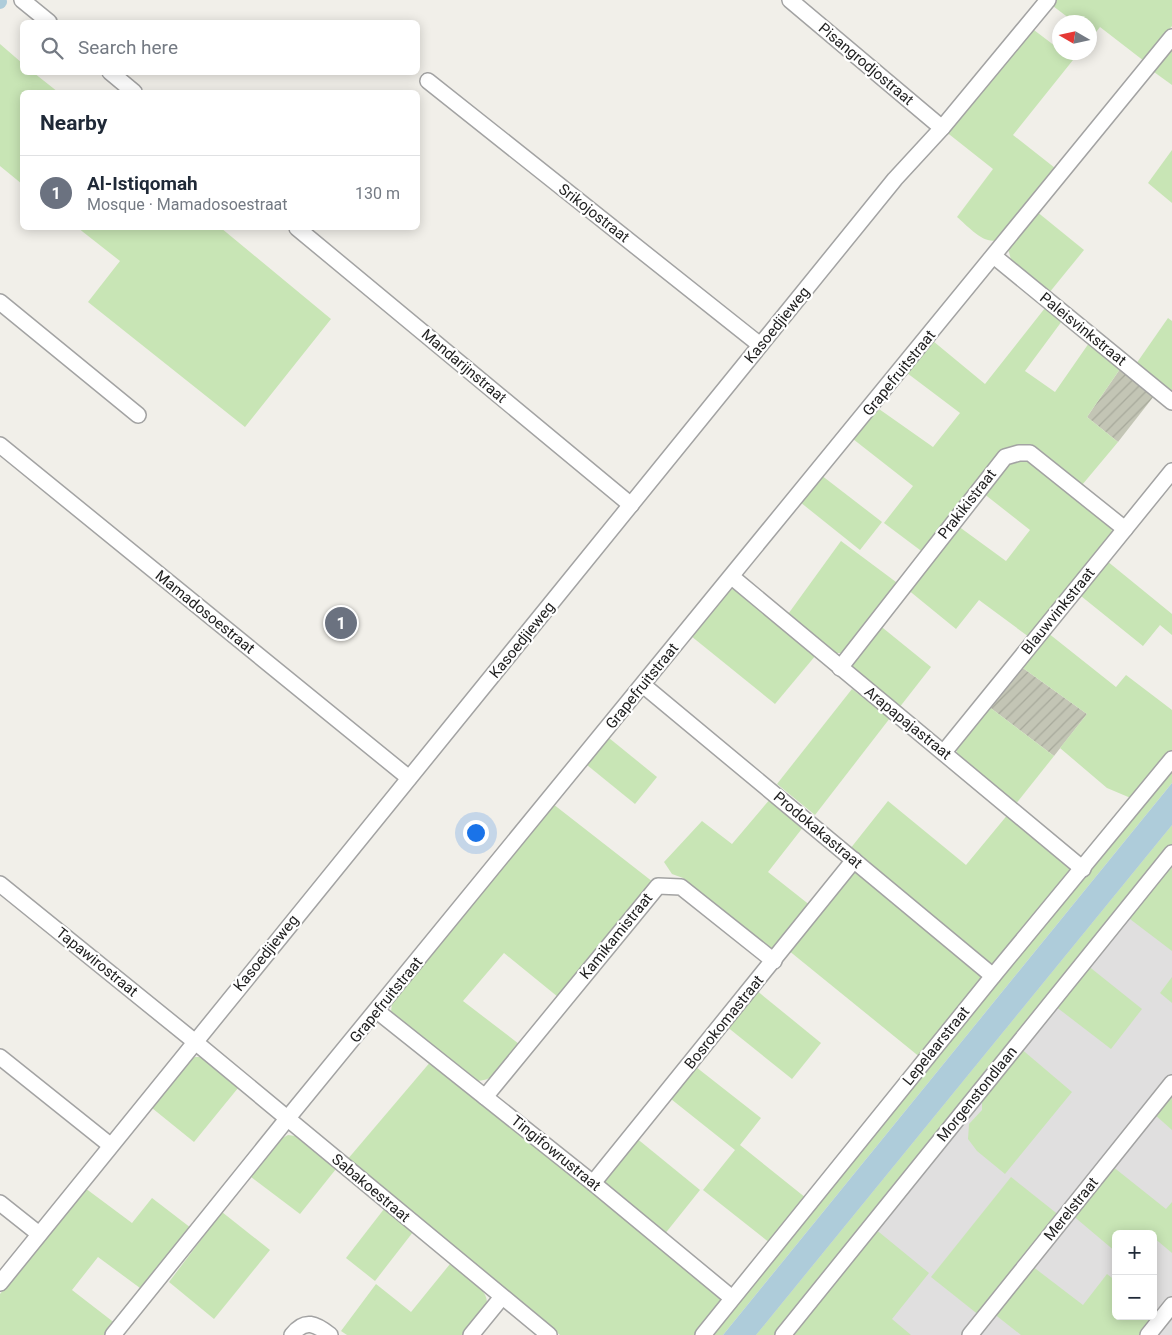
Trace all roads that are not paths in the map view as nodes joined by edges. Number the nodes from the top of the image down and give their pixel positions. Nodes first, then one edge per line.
1 (22, 0) edge
2 (790, 0) edge
3 (1048, 0) edge
4 (47, 20) edge
5 (1172, 37) edge
6 (114, 75) edge
7 (428, 81) dead end
8 (132, 90) edge
9 (942, 128) junction
10 (299, 230) edge
11 (995, 257) junction
12 (0, 302) edge
13 (760, 345) junction
14 (1172, 402) edge
15 (138, 415) dead end
16 (0, 445) edge
17 (1172, 471) edge
18 (631, 504) junction
19 (1125, 529) junction
20 (732, 578) junction
21 (840, 668) junction
22 (643, 685) junction
23 (944, 752) junction
24 (1172, 759) edge
25 (409, 778) junction
26 (1172, 853) edge
27 (854, 860) junction
28 (1083, 869) junction
29 (0, 884) edge
30 (774, 961) junction
31 (993, 976) junction
32 (377, 1011) junction
33 (194, 1041) junction
34 (0, 1058) edge
35 (1172, 1083) edge
36 (485, 1097) junction
37 (287, 1119) junction
38 (110, 1145) junction
39 (593, 1183) junction
40 (0, 1203) edge
41 (39, 1234) junction
42 (0, 1283) edge
43 (502, 1297) junction
44 (732, 1298) junction
45 (1172, 1305) edge
46 (113, 1335) edge
47 (292, 1335) edge
48 (330, 1335) edge
49 (470, 1335) edge
50 (549, 1335) edge
51 (703, 1335) edge
52 (783, 1335) edge
53 (970, 1335) edge
54 (1148, 1335) edge

1 - 4 street
2 - 9 street, Pisangrodjostraat
3 - 9 street, Kasoedjieweg
5 - 11 street, Grapefruitstraat
6 - 8 street
7 - 13 street, Srikojostraat
9 - 13 street, Kasoedjieweg
10 - 18 street, Mandarijnstraat
11 - 14 street, Paleisvinkstraat
11 - 20 street, Grapefruitstraat
12 - 15 street
13 - 18 street, Kasoedjieweg
16 - 25 street, Mamadosoestraat
17 - 19 street, Blauwvinkstraat
18 - 25 street, Kasoedjieweg
19 - 21 street, Prakikistraat
19 - 23 street, Blauwvinkstraat
20 - 21 street, Arapapajastraat
20 - 22 street, Grapefruitstraat
21 - 23 street, Arapapajastraat
22 - 27 street, Prodokakastraat
22 - 32 street, Grapefruitstraat
23 - 28 street, Arapapajastraat
24 - 28 street, Lepelaarstraat
25 - 33 street, Kasoedjieweg
26 - 52 street, Morgenstondlaan
27 - 30 street, Bosrokomastraat
27 - 31 street, Prodokakastraat
28 - 31 street, Lepelaarstraat
29 - 33 street, Tapawirostraat
30 - 36 street, Kamikamistraat
30 - 39 street, Bosrokomastraat
31 - 44 street, Lepelaarstraat
32 - 36 street, Tingifowrustraat
32 - 37 street, Grapefruitstraat
33 - 37 street, Sabakoestraat
33 - 38 street, Kasoedjieweg
34 - 38 street
35 - 53 street, Merelstraat
36 - 39 street, Tingifowrustraat
37 - 43 street, Sabakoestraat
37 - 46 street, Grapefruitstraat
38 - 41 street, Kasoedjieweg
39 - 44 street, Tingifowrustraat
40 - 41 street
41 - 42 street, Kasoedjieweg
43 - 49 street
43 - 50 street, Sabakoestraat
44 - 51 street, Lepelaarstraat
45 - 54 street
47 - 48 street

